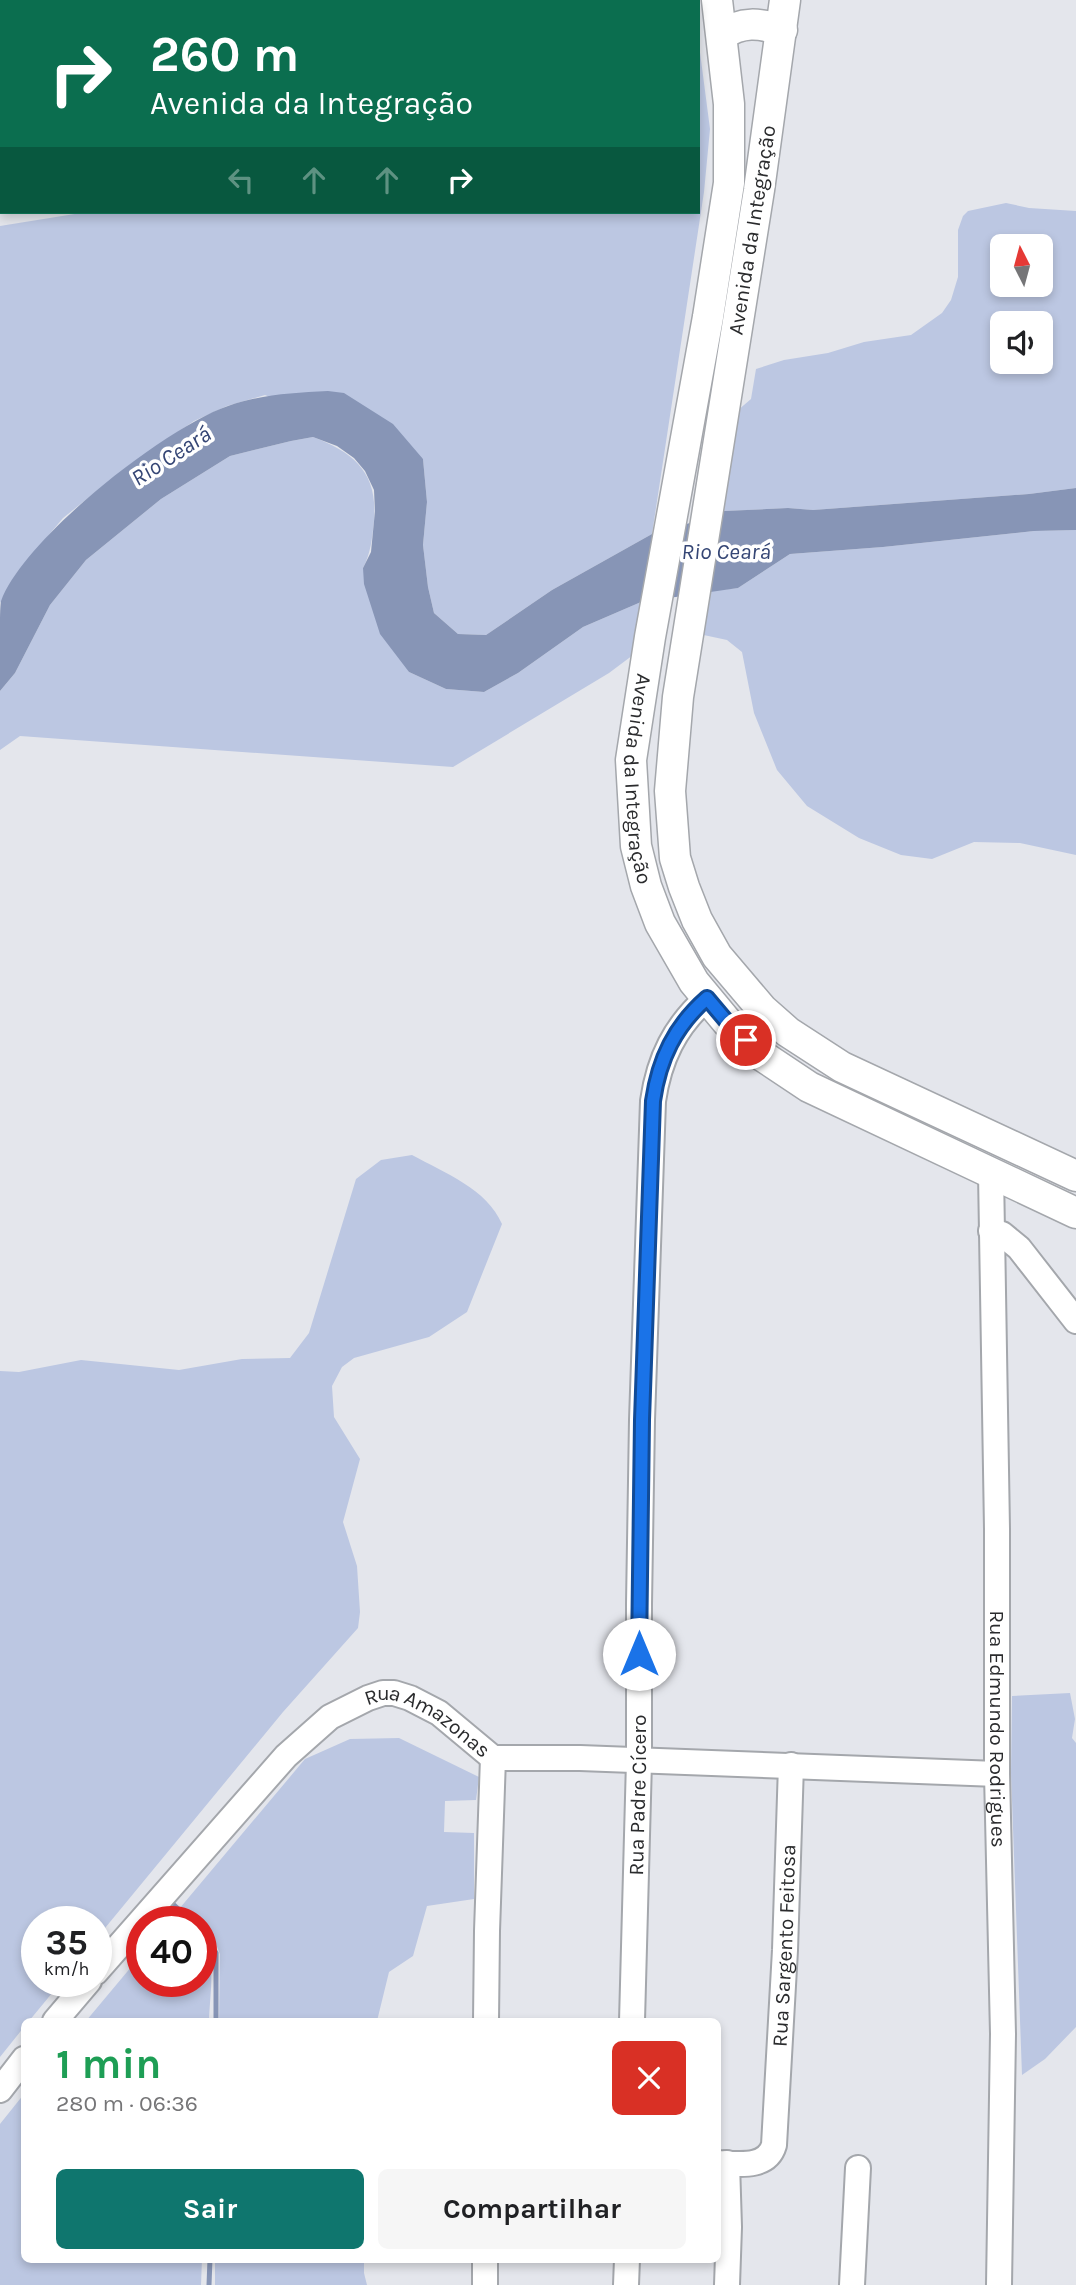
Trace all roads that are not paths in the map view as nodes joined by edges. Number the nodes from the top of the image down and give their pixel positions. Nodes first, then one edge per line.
1 (717, 0) edge
2 (785, 0) edge
3 (782, 30) junction
4 (722, 35) junction
5 (707, 998) junction
6 (943, 1114) junction
7 (931, 1145) junction
8 (992, 1173) junction
9 (1076, 1176) edge
10 (1076, 1213) edge
11 (991, 1231) junction
12 (1076, 1321) edge
13 (493, 1758) junction
14 (639, 1761) junction
15 (791, 1765) junction
16 (997, 1774) junction
17 (112, 1954) edge
18 (75, 1997) edge
19 (58, 2018) edge
20 (486, 2018) edge
21 (632, 2018) edge
22 (21, 2063) edge
23 (0, 2090) edge
24 (722, 2163) edge
25 (858, 2168) dead end
26 (485, 2263) edge
27 (627, 2263) edge
28 (485, 2285) edge
29 (626, 2285) edge
30 (727, 2285) edge
31 (852, 2285) edge
32 (999, 2285) edge

1 - 4 main road, Avenida da Integração
2 - 3 main road, Avenida da Integração
3 - 4 main road
3 - 6 main road, Avenida da Integração
4 - 5 main road, Avenida da Integração
5 - 7 main road, Avenida da Integração
5 - 14 street, Rua Padre Cícero
6 - 7 main road
6 - 9 main road, Avenida da Integração
7 - 8 main road, Avenida da Integração
8 - 10 main road, Avenida da Integração
8 - 11 street, Rua Edmundo Rodrigues
11 - 12 street
11 - 16 street, Rua Edmundo Rodrigues
13 - 14 street, Rua Amazonas
13 - 17 street, Rua Amazonas
13 - 20 street
14 - 15 street, Rua Amazonas
14 - 21 street, Rua Padre Cícero
15 - 16 street, Rua Amazonas
15 - 24 street, Rua Sargento Feitosa
16 - 32 street, Rua Edmundo Rodrigues
18 - 19 street
22 - 23 street
24 - 30 street
25 - 31 street
26 - 28 street
27 - 29 street

